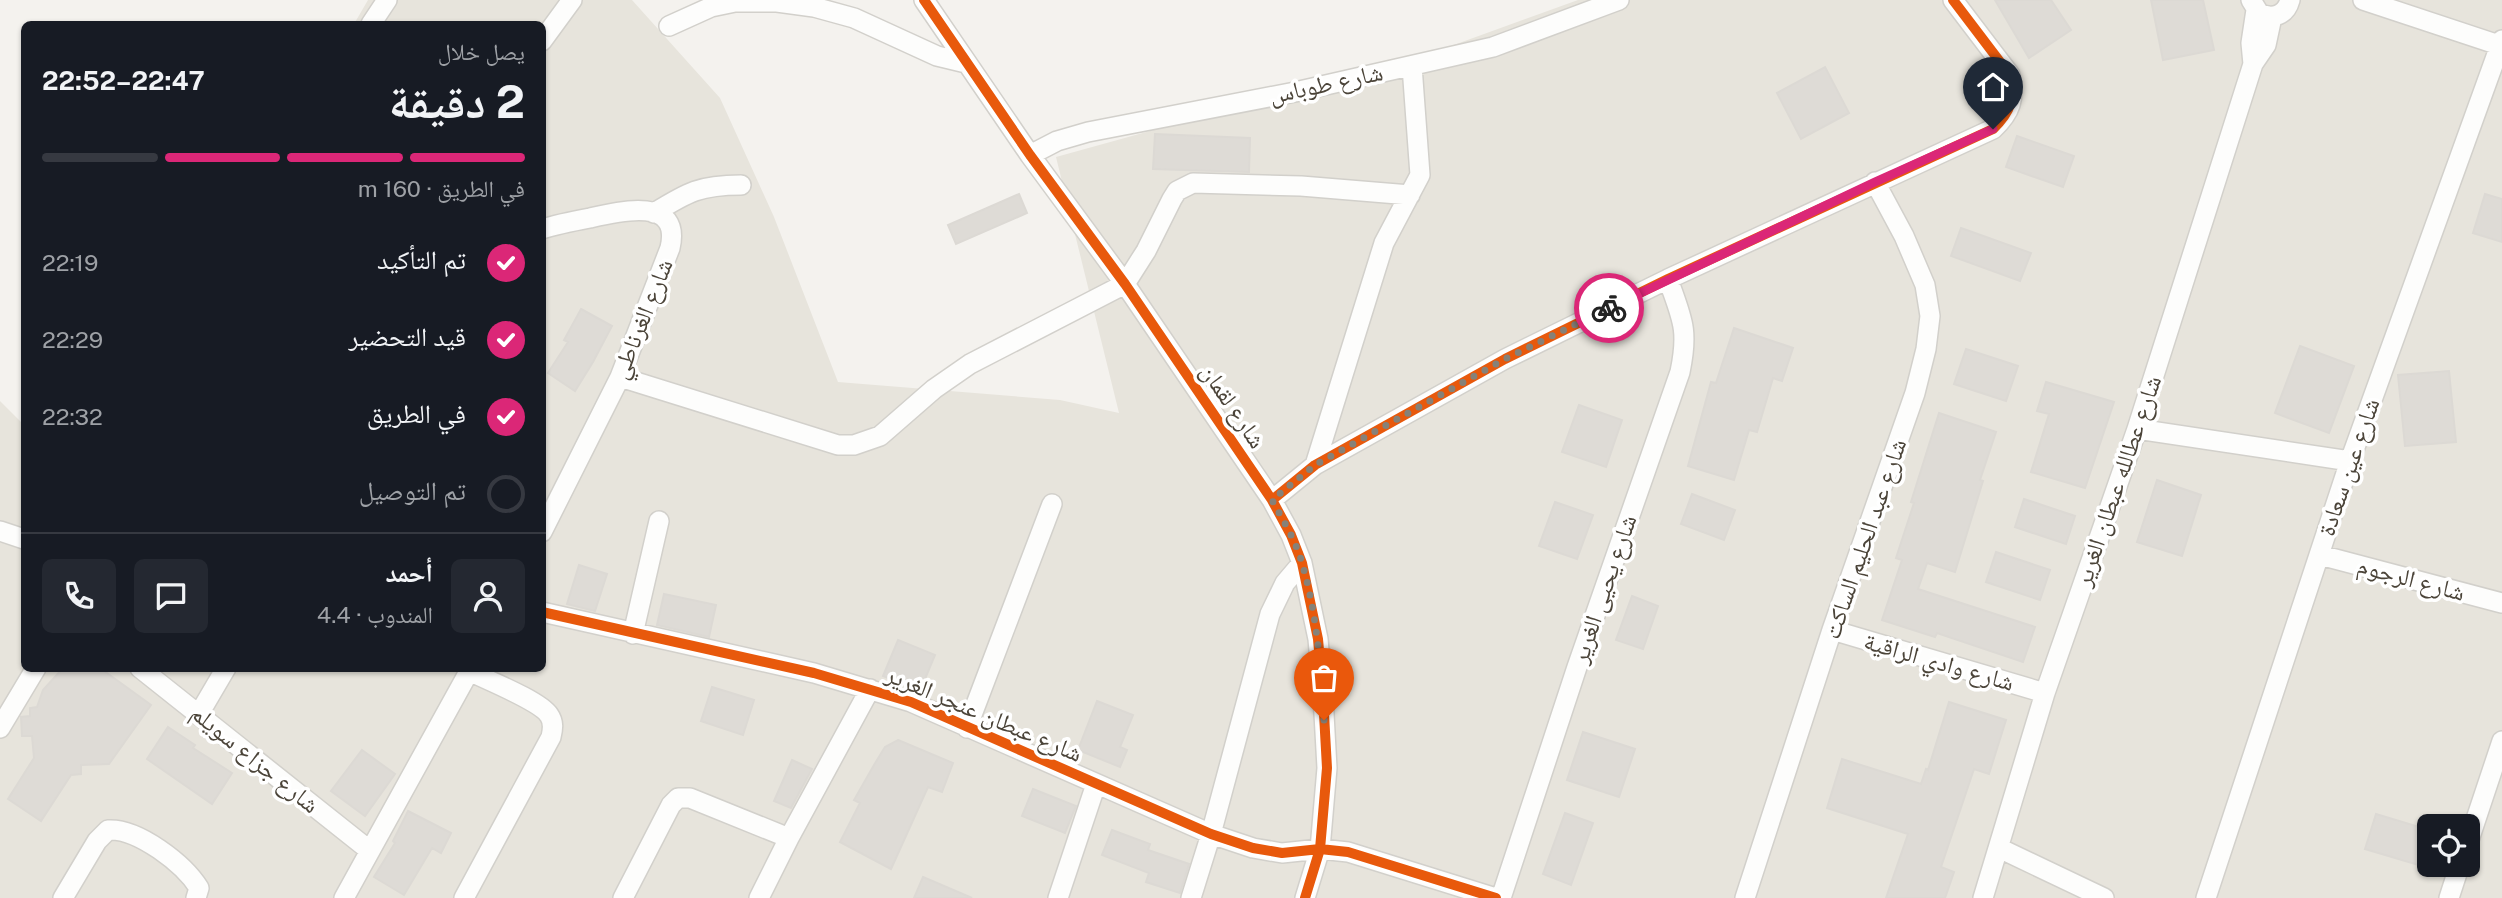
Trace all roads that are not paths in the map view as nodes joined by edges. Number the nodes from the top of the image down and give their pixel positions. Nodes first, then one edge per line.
1 (387, 0) edge
2 (572, 0) edge
3 (924, 0) edge
4 (1619, 0) edge
5 (1954, 0) edge
6 (2362, 0) edge
7 (2293, 1) edge
8 (2260, 9) edge
9 (373, 21) edge
10 (669, 26) dead end
11 (546, 36) edge
12 (2501, 44) edge
13 (966, 62) junction
14 (1412, 66) junction
15 (1030, 155) junction
16 (1875, 182) junction
17 (741, 185) dead end
18 (1410, 195) junction
19 (654, 213) junction
20 (546, 228) edge
21 (1668, 279) junction
22 (1125, 284) junction
23 (620, 377) junction
24 (2137, 429) junction
25 (2350, 461) junction
26 (1315, 465) junction
27 (1272, 500) junction
28 (1052, 504) dead end
29 (548, 507) edge
30 (659, 521) dead end
31 (0, 531) edge
32 (21, 538) edge
33 (2320, 555) junction
34 (1302, 563) junction
35 (2502, 603) edge
36 (546, 613) edge
37 (1832, 630) junction
38 (633, 634) junction
39 (34, 672) edge
40 (145, 672) edge
41 (224, 672) edge
42 (469, 672) edge
43 (474, 672) edge
44 (870, 690) junction
45 (2045, 693) junction
46 (200, 714) junction
47 (0, 727) edge
48 (967, 728) junction
49 (2502, 741) edge
50 (1097, 784) junction
51 (2478, 814) edge
52 (1211, 834) junction
53 (789, 838) junction
54 (1999, 848) junction
55 (1320, 849) junction
56 (369, 850) junction
57 (2456, 877) edge
58 (63, 898) edge
59 (197, 898) edge
60 (344, 898) edge
61 (464, 898) edge
62 (623, 898) edge
63 (759, 898) edge
64 (1058, 898) edge
65 (1191, 898) edge
66 (1305, 898) edge
67 (1499, 898) edge
68 (1745, 898) edge
69 (1983, 898) edge
70 (2104, 898) edge
71 (2206, 898) edge
72 (2449, 898) edge

1 - 9 street
2 - 11 street
3 - 13 street, شارع لقمان
4 - 14 street, شارع طوباس
5 - 16 street
6 - 12 street
7 - 8 street
8 - 24 street, شارع عطالله عبطان الغرير
10 - 13 street
12 - 25 street, شارع عين سعادة
13 - 15 street, شارع لقمان
14 - 15 street, شارع طوباس
14 - 18 street
15 - 22 street, شارع لقمان
16 - 21 street
16 - 37 street, شارع عبد الحليم الساكت
17 - 19 street
18 - 22 street
18 - 26 street
19 - 20 street
19 - 23 street, شارع الغرناطي
21 - 26 street
21 - 67 street, شارع يحيى الغرير
22 - 23 street
22 - 27 street, شارع لقمان
23 - 29 street, شارع الغرناطي
24 - 25 street
24 - 45 street, شارع عطالله عبطان الغرير
25 - 33 street, شارع عين سعادة
26 - 27 street
27 - 34 street, شارع لقمان
28 - 48 street
30 - 38 street
31 - 32 street
33 - 35 street, شارع الرجوم
33 - 71 street, شارع عين سعادة
34 - 52 street
34 - 55 street, شارع لقمان
36 - 38 street, شارع عبطان عنجر الغرير
37 - 45 street, شارع وادي الراقية
37 - 68 street, شارع عبد الحليم الساكت
38 - 44 street, شارع عبطان عنجر الغرير
39 - 47 street
40 - 46 street, شارع جزاع سويلم
41 - 46 street
42 - 56 street
43 - 61 street
44 - 48 street, شارع عبطان عنجر الغرير
44 - 53 street
45 - 54 street, شارع عطالله عبطان الغرير
46 - 56 street, شارع جزاع سويلم
48 - 50 street, شارع عبطان عنجر الغرير
49 - 51 street
50 - 52 street, شارع عبطان عنجر الغرير
50 - 64 street
52 - 55 street, شارع عبطان عنجر الغرير
52 - 65 street
53 - 62 street
53 - 63 street
54 - 69 street, شارع عطالله عبطان الغرير
54 - 70 street
55 - 66 street, شارع لقمان
55 - 67 street, شارع عبطان عنجر الغرير
56 - 60 street
57 - 72 street
58 - 59 street

